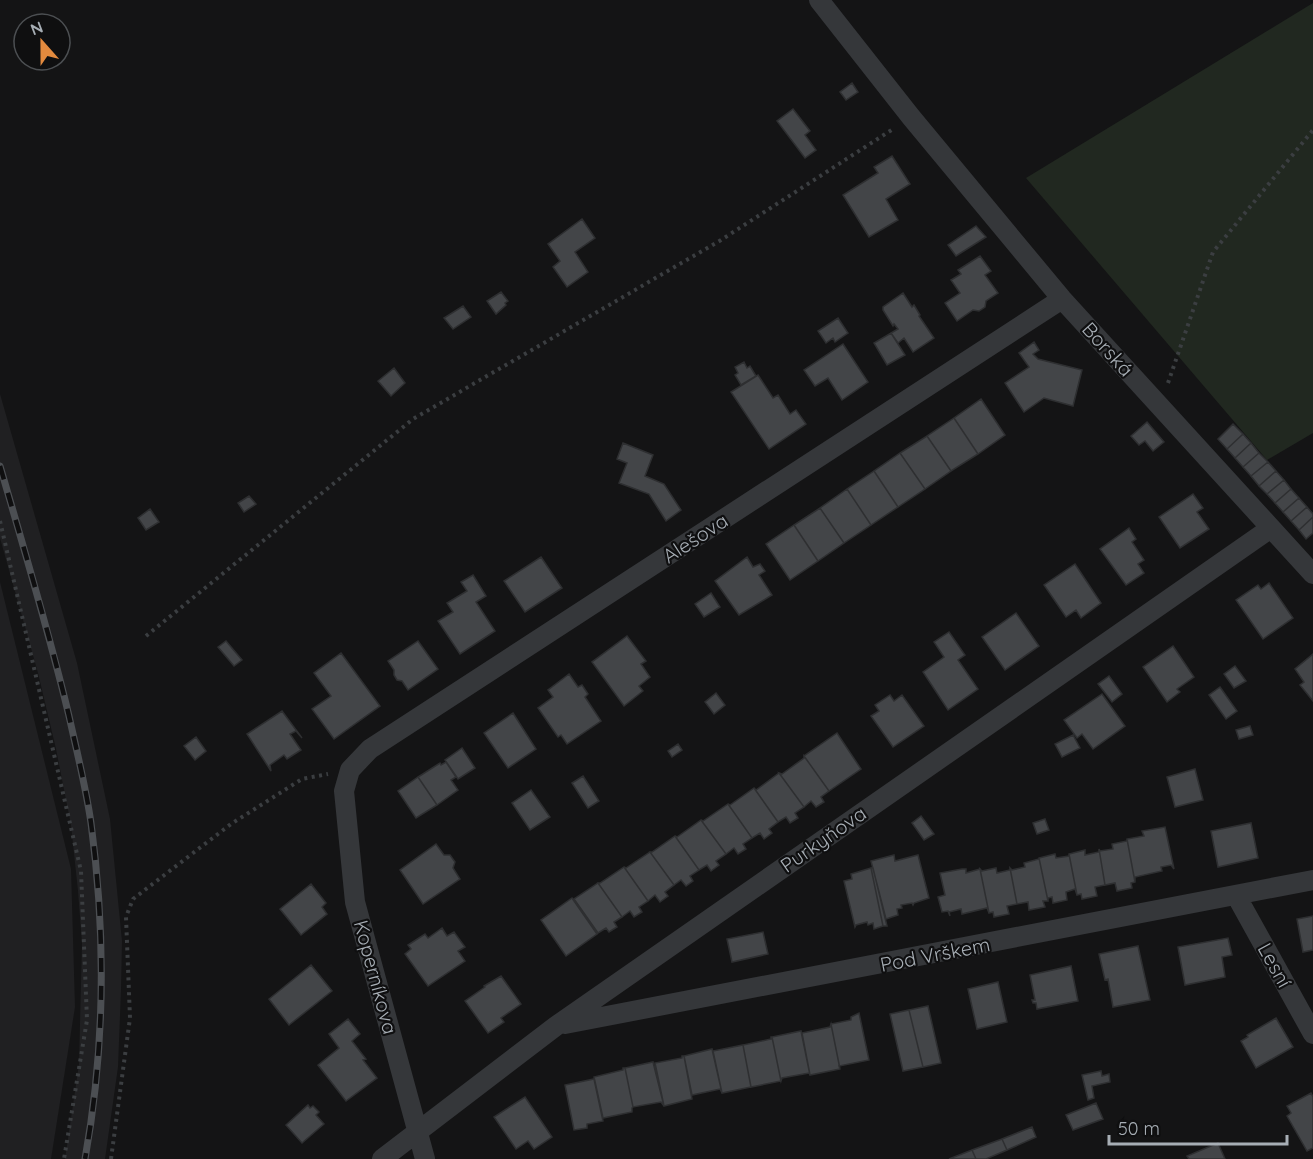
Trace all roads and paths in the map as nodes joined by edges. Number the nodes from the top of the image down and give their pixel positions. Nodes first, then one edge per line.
1 (819, 0) edge
2 (911, 117) junction
3 (1313, 130) edge
4 (1062, 299) junction
5 (1160, 406) junction
6 (0, 521) edge
7 (1271, 528) junction
8 (1313, 574) edge
9 (146, 636) dead end
10 (350, 770) junction
11 (344, 791) joint
12 (1313, 880) edge
13 (1237, 897) junction
14 (556, 1026) junction
15 (1313, 1034) edge
16 (418, 1131) junction
17 (64, 1159) edge
18 (111, 1159) edge
19 (382, 1159) edge
20 (425, 1159) edge

1 - 2 street, Borská
2 - 4 street, Borská
2 - 9 path
3 - 5 path
4 - 5 street, Borská
4 - 10 street, Alešova
5 - 7 street, Borská
6 - 17 path
7 - 8 street, Borská
7 - 14 street, Purkyňova
10 - 11 street, Alešova
10 - 18 path
11 - 16 street, Koperníkova
12 - 13 street, Pod Vrškem
13 - 14 street, Pod Vrškem
13 - 15 street, Lesní
14 - 16 street, Purkyňova
16 - 19 street, Purkyňova
16 - 20 street, Koperníkova

